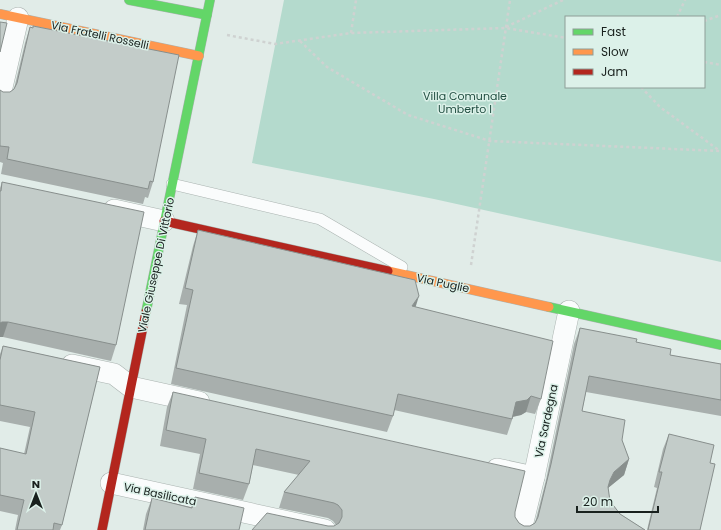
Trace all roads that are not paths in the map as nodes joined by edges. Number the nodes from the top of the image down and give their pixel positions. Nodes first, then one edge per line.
1 (129, 0) edge
2 (210, 0) edge
3 (207, 15) junction
4 (9, 16) edge
5 (199, 56) junction
6 (0, 96) edge
7 (172, 184) junction
8 (97, 207) edge
9 (164, 221) junction
10 (420, 278) junction
11 (569, 311) junction
12 (721, 345) edge
13 (53, 361) edge
14 (131, 387) junction
15 (216, 406) edge
16 (480, 465) edge
17 (534, 477) junction
18 (112, 483) junction
19 (102, 530) edge
20 (325, 530) edge
21 (521, 530) edge

1 - 3 street
2 - 3 street, Viale Giuseppe Di Vittorio
3 - 5 street, Viale Giuseppe Di Vittorio
4 - 5 street, Via Fratelli Rosselli
4 - 6 street
5 - 7 street, Viale Giuseppe Di Vittorio
7 - 9 street, Viale Giuseppe Di Vittorio
7 - 10 lane
8 - 9 street
9 - 10 street, Via Puglie
9 - 14 street, Viale Giuseppe Di Vittorio
10 - 11 street, Via Puglie
11 - 12 street, Via Puglie
11 - 17 street, Via Sardegna
13 - 14 street
14 - 15 street
14 - 18 street, Viale Giuseppe Di Vittorio
16 - 17 street
17 - 21 street, Via Sardegna
18 - 19 street, Viale Giuseppe Di Vittorio
18 - 20 street, Via Basilicata

